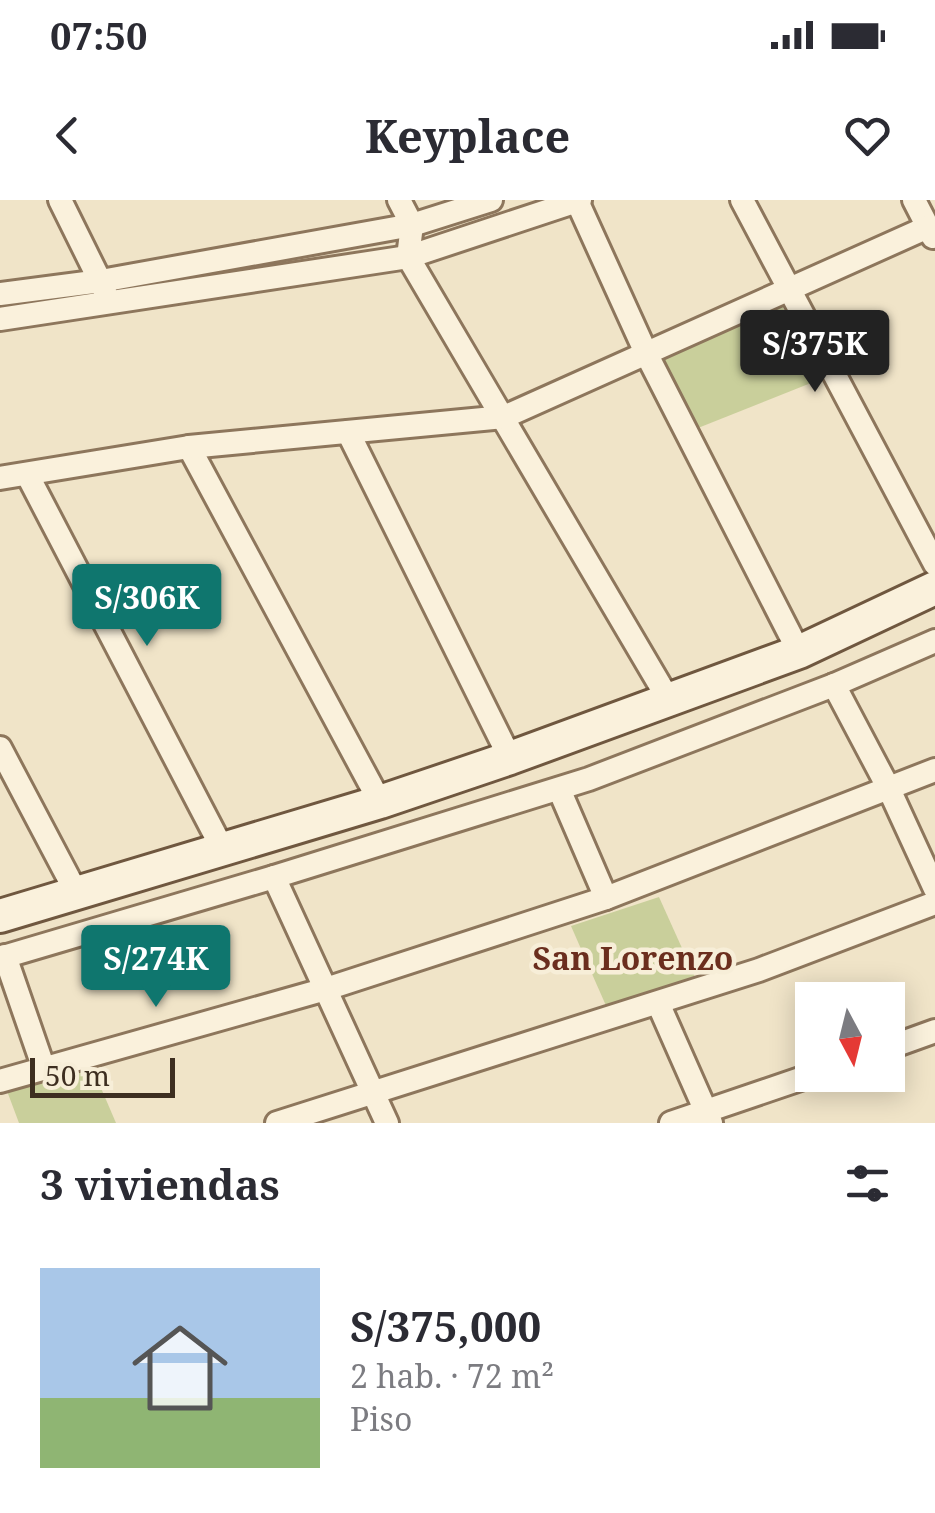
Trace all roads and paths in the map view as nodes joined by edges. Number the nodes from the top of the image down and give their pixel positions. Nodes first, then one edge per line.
1 (60, 200) edge
2 (399, 200) edge
3 (491, 200) edge
4 (742, 200) edge
5 (914, 200) edge
6 (579, 201) edge
7 (412, 225) junction
8 (932, 233) edge
9 (408, 257) junction
10 (101, 281) junction
11 (788, 289) junction
12 (0, 294) edge
13 (112, 304) junction
14 (0, 319) edge
15 (646, 353) junction
16 (504, 417) junction
17 (348, 432) junction
18 (189, 447) junction
19 (26, 474) junction
20 (0, 478) edge
21 (935, 564) edge
22 (935, 588) edge
23 (935, 641) edge
24 (799, 652) junction
25 (834, 684) junction
26 (670, 702) junction
27 (0, 748) edge
28 (510, 758) junction
29 (935, 770) edge
30 (559, 789) junction
31 (889, 789) junction
32 (380, 802) junction
33 (222, 848) junction
34 (274, 878) junction
35 (935, 890) edge
36 (76, 892) junction
37 (606, 898) junction
38 (935, 903) edge
39 (0, 916) edge
40 (2, 957) edge
41 (326, 990) junction
42 (658, 1002) junction
43 (935, 1032) edge
44 (905, 1042) edge
45 (44, 1068) junction
46 (0, 1081) edge
47 (795, 1082) edge
48 (374, 1095) junction
49 (708, 1117) edge
50 (277, 1123) edge
51 (387, 1123) edge
52 (671, 1123) edge

1 - 10 street
2 - 7 street
3 - 7 street
4 - 11 street
5 - 8 street
6 - 9 street
6 - 15 street
7 - 9 street
7 - 10 street
8 - 11 street
9 - 13 street
9 - 16 street
10 - 12 street
10 - 13 street
11 - 15 street
11 - 21 street
13 - 14 street
15 - 16 street
15 - 24 street
16 - 17 street
16 - 26 street
17 - 18 street
17 - 28 street
18 - 19 street
18 - 32 street
19 - 20 street
19 - 33 street
22 - 24 street
23 - 25 street
24 - 26 street
25 - 30 street
25 - 31 street
26 - 28 street
27 - 36 street
28 - 32 street
29 - 31 street
30 - 34 street
30 - 37 street
31 - 35 street
31 - 37 street
32 - 33 street
33 - 36 street
34 - 40 street
34 - 41 street
36 - 39 street
37 - 41 street
38 - 42 street
40 - 45 street
41 - 45 street
41 - 48 street
42 - 48 street
42 - 49 street
43 - 44 street
45 - 46 street
47 - 49 street
48 - 50 street
48 - 51 street
49 - 52 street

